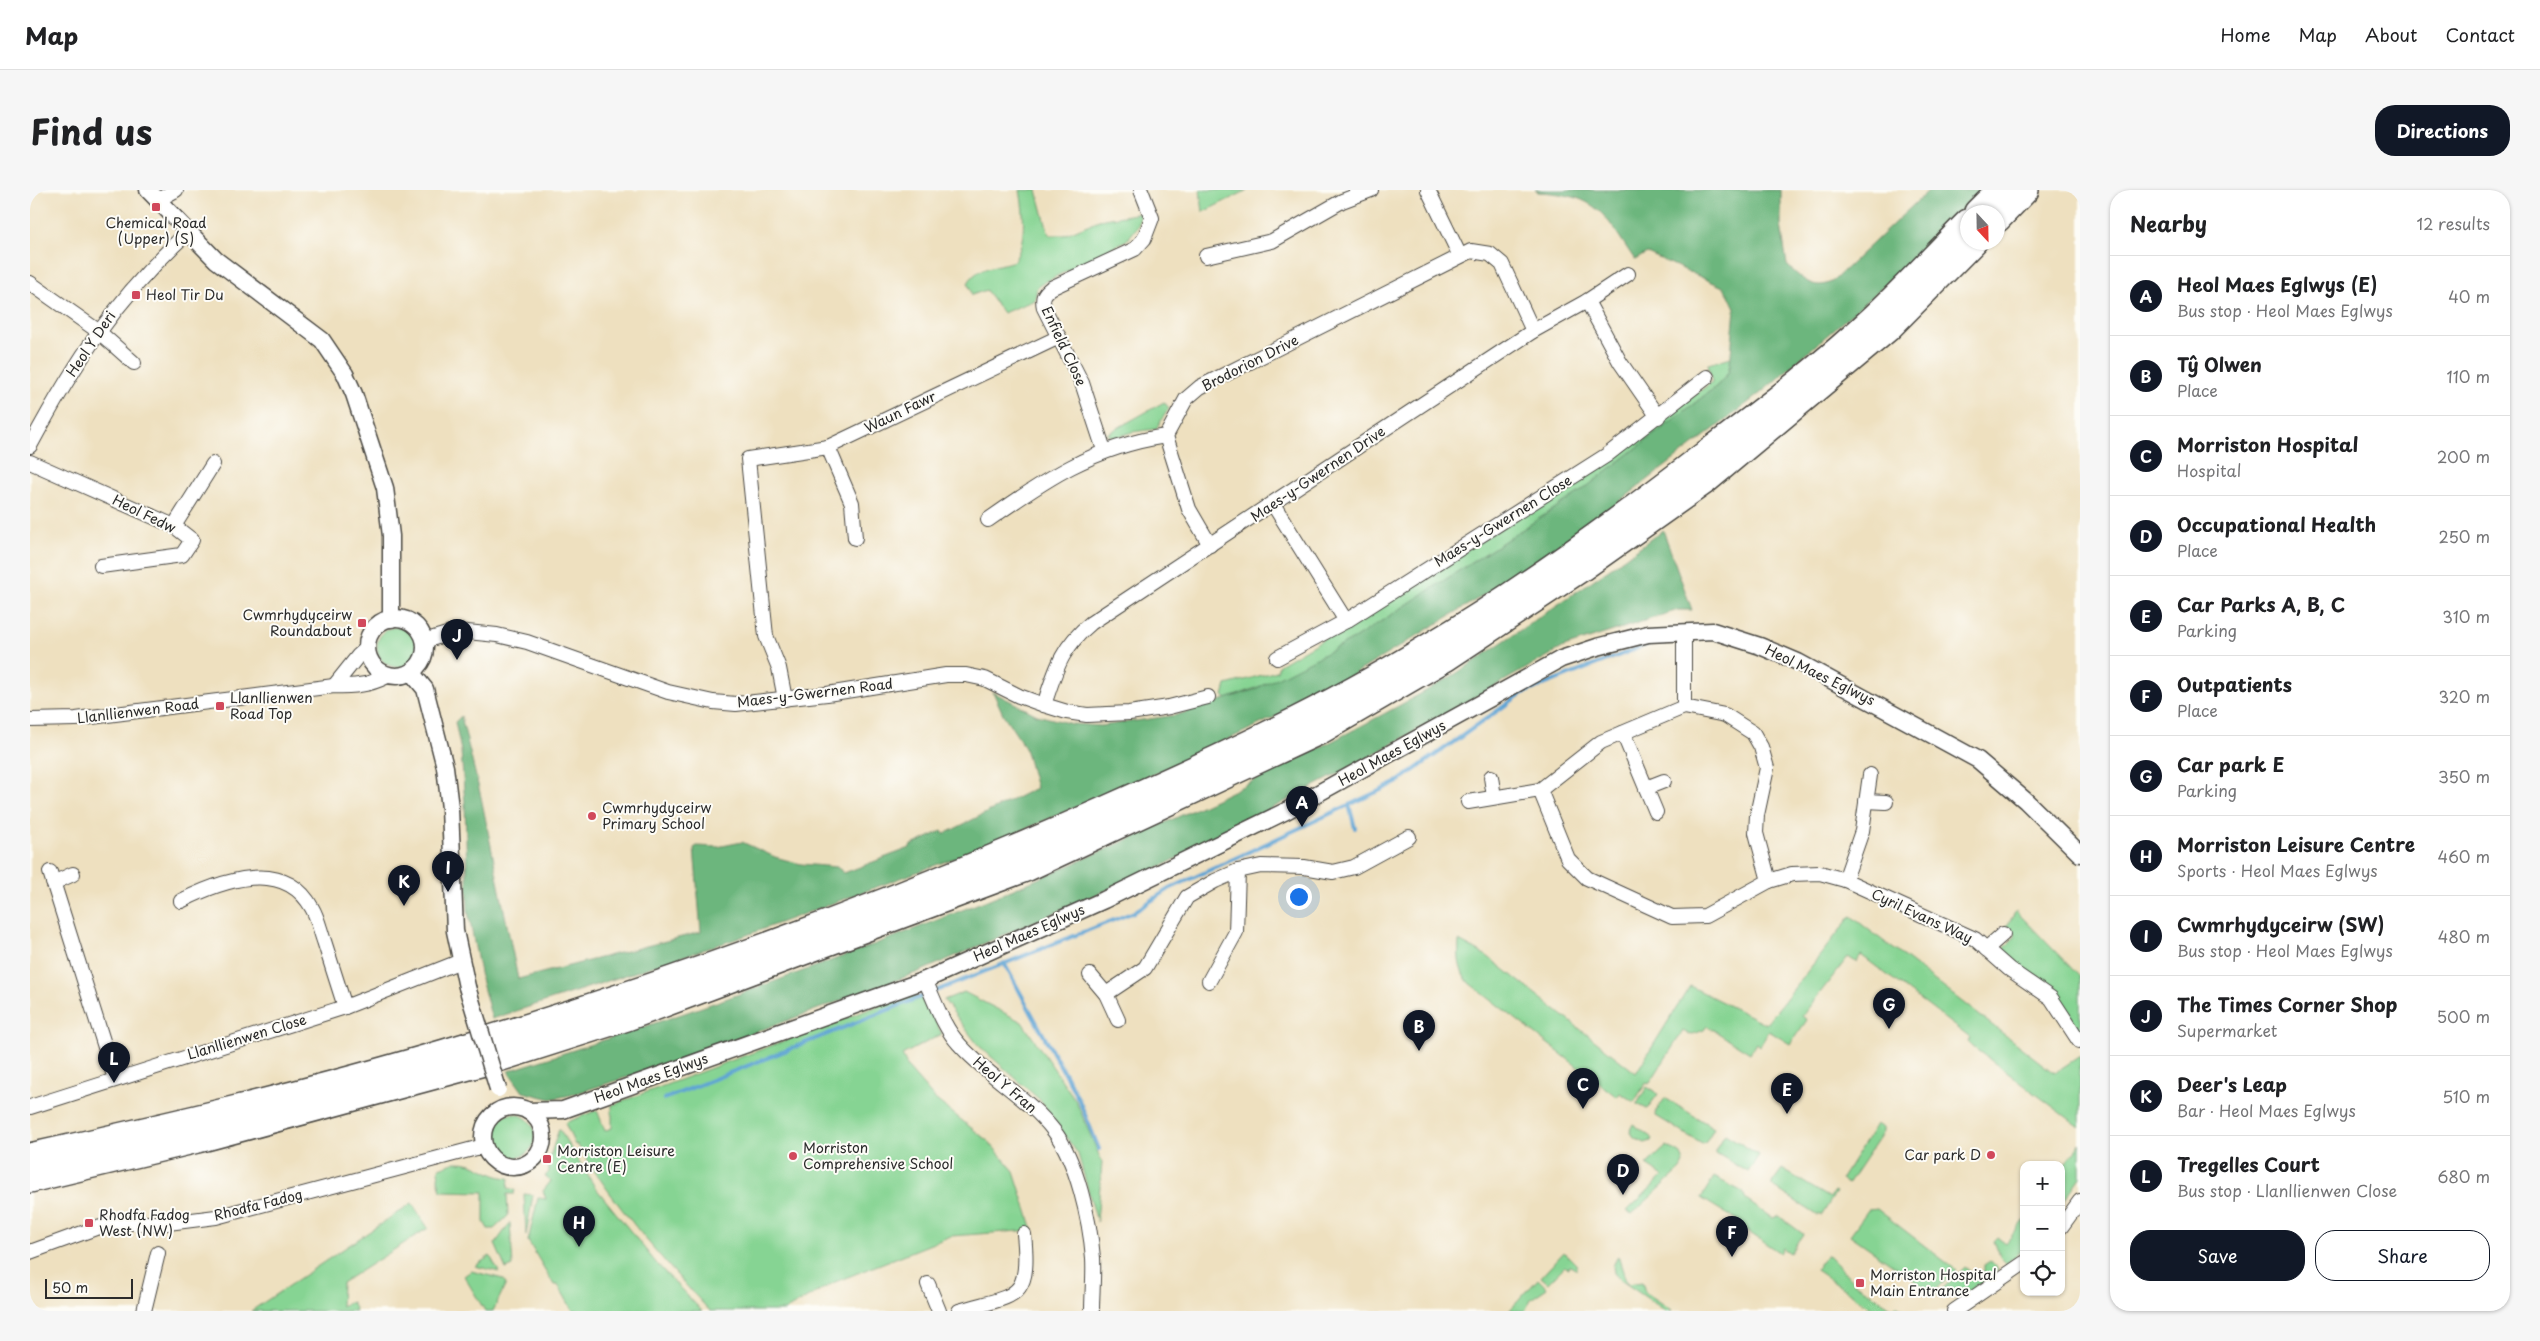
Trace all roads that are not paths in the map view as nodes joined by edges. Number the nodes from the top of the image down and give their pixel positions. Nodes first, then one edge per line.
1 (176, 190) edge
2 (1141, 190) edge
3 (1371, 190) edge
4 (1428, 190) edge
5 (1999, 190) edge
6 (2026, 190) edge
7 (153, 195) edge
8 (1984, 205) edge
9 (2005, 212) edge
10 (1960, 230) edge
11 (188, 232) junction
12 (1966, 250) edge
13 (1206, 256) dead end
14 (1460, 256) junction
15 (1628, 274) dead end
16 (30, 283) edge
17 (1587, 301) junction
18 (98, 331) junction
19 (1533, 331) junction
20 (1059, 337) junction
21 (134, 363) dead end
22 (1707, 377) dead end
23 (1658, 417) junction
24 (1166, 436) junction
25 (30, 446) edge
26 (828, 447) junction
27 (1104, 450) junction
28 (30, 462) edge
29 (213, 464) dead end
30 (1274, 504) junction
31 (988, 520) dead end
32 (174, 526) junction
33 (855, 538) dead end
34 (1210, 545) junction
35 (101, 566) dead end
36 (391, 618) junction
37 (1346, 621) junction
38 (1684, 632) junction
39 (424, 641) junction
40 (367, 648) junction
41 (1277, 658) dead end
42 (411, 672) junction
43 (388, 675) junction
44 (334, 686) junction
45 (1208, 697) dead end
46 (785, 699) junction
47 (1044, 705) junction
48 (1684, 707) junction
49 (30, 720) edge
50 (1623, 733) junction
51 (1870, 776) dead end
52 (1491, 777) dead end
53 (1664, 781) dead end
54 (1646, 788) junction
55 (1540, 790) junction
56 (1494, 797) junction
57 (1866, 801) junction
58 (1468, 802) dead end
59 (1886, 802) dead end
60 (1656, 812) dead end
61 (1409, 838) dead end
62 (2080, 854) edge
63 (1238, 871) junction
64 (73, 874) dead end
65 (1845, 880) junction
66 (1768, 881) junction
67 (181, 902) dead end
68 (2003, 934) dead end
69 (1986, 949) junction
70 (461, 961) junction
71 (1090, 974) dead end
72 (925, 980) junction
73 (1209, 980) dead end
74 (1106, 994) junction
75 (345, 1007) junction
76 (1118, 1020) dead end
77 (2079, 1041) edge
78 (115, 1079) junction
79 (498, 1090) junction
80 (30, 1107) edge
81 (525, 1109) junction
82 (563, 1110) junction
83 (490, 1117) junction
84 (543, 1133) junction
85 (484, 1146) junction
86 (30, 1156) edge
87 (30, 1180) edge
88 (2080, 1201) edge
89 (2065, 1222) edge
90 (1024, 1234) dead end
91 (30, 1252) edge
92 (158, 1253) dead end
93 (2020, 1266) edge
94 (928, 1284) dead end
95 (144, 1311) edge
96 (939, 1311) edge
97 (959, 1311) edge
98 (1092, 1311) edge
99 (1954, 1311) edge

1 - 7 street
2 - 20 street, Enfield Close
3 - 13 street
4 - 14 street
5 - 8 highway
6 - 9 highway
7 - 11 street
10 - 86 highway
11 - 18 street, Heol Y Deri
11 - 36 street
12 - 87 highway
14 - 19 street, Brodorion Drive
14 - 24 street, Brodorion Drive
15 - 17 street, Maes-y-Gwernen Drive
16 - 18 street
17 - 19 street, Maes-y-Gwernen Drive
17 - 23 street
18 - 21 street
18 - 25 street, Heol Y Deri
19 - 30 street, Maes-y-Gwernen Drive
20 - 26 street, Waun Fawr
20 - 27 street, Enfield Close
22 - 23 street, Maes-y-Gwernen Close
23 - 37 street, Maes-y-Gwernen Close
24 - 27 street
24 - 34 street
26 - 33 street
26 - 46 street, Waun Fawr
27 - 31 street
28 - 32 street, Heol Fedw
29 - 32 street
30 - 34 street, Maes-y-Gwernen Drive
30 - 37 street
32 - 35 street, Heol Fedw
34 - 47 street, Maes-y-Gwernen Drive
36 - 39 street
36 - 40 street
37 - 41 street, Maes-y-Gwernen Close
38 - 48 street
38 - 62 street, Heol Maes Eglwys
38 - 72 street, Heol Maes Eglwys
39 - 42 street
39 - 46 street, Maes-y-Gwernen Road
40 - 43 street
40 - 44 street
42 - 43 street
42 - 70 street
43 - 44 street, Llanllienwen Road
44 - 49 street, Llanllienwen Road
45 - 47 street, Maes-y-Gwernen Road
46 - 47 street, Maes-y-Gwernen Road
48 - 50 street
48 - 66 street
50 - 54 street
50 - 55 street
51 - 57 street
52 - 56 street
53 - 54 street
54 - 60 street
55 - 56 street
55 - 66 street, Cyril Evans Way
56 - 58 street
57 - 59 street
57 - 65 street
61 - 63 street
63 - 73 street
63 - 74 street
64 - 78 street
65 - 66 street, Cyril Evans Way
65 - 69 street, Cyril Evans Way
67 - 75 street
68 - 69 street
69 - 77 street, Cyril Evans Way
70 - 75 street, Llanllienwen Close
70 - 79 street, bridge
71 - 74 street
72 - 82 street, Heol Maes Eglwys
72 - 98 street, Heol Y Fran
74 - 76 street
75 - 78 street, Llanllienwen Close
78 - 80 street, Llanllienwen Close
79 - 81 street
79 - 83 street
81 - 82 street, Heol Maes Eglwys
81 - 83 street, Heol Maes Eglwys
81 - 84 street
82 - 84 street, Heol Maes Eglwys
83 - 85 street
84 - 85 street, Heol Maes Eglwys
85 - 91 street, Rhodfa Fadog
88 - 89 street
90 - 97 street
92 - 95 street
93 - 99 street
94 - 96 street

